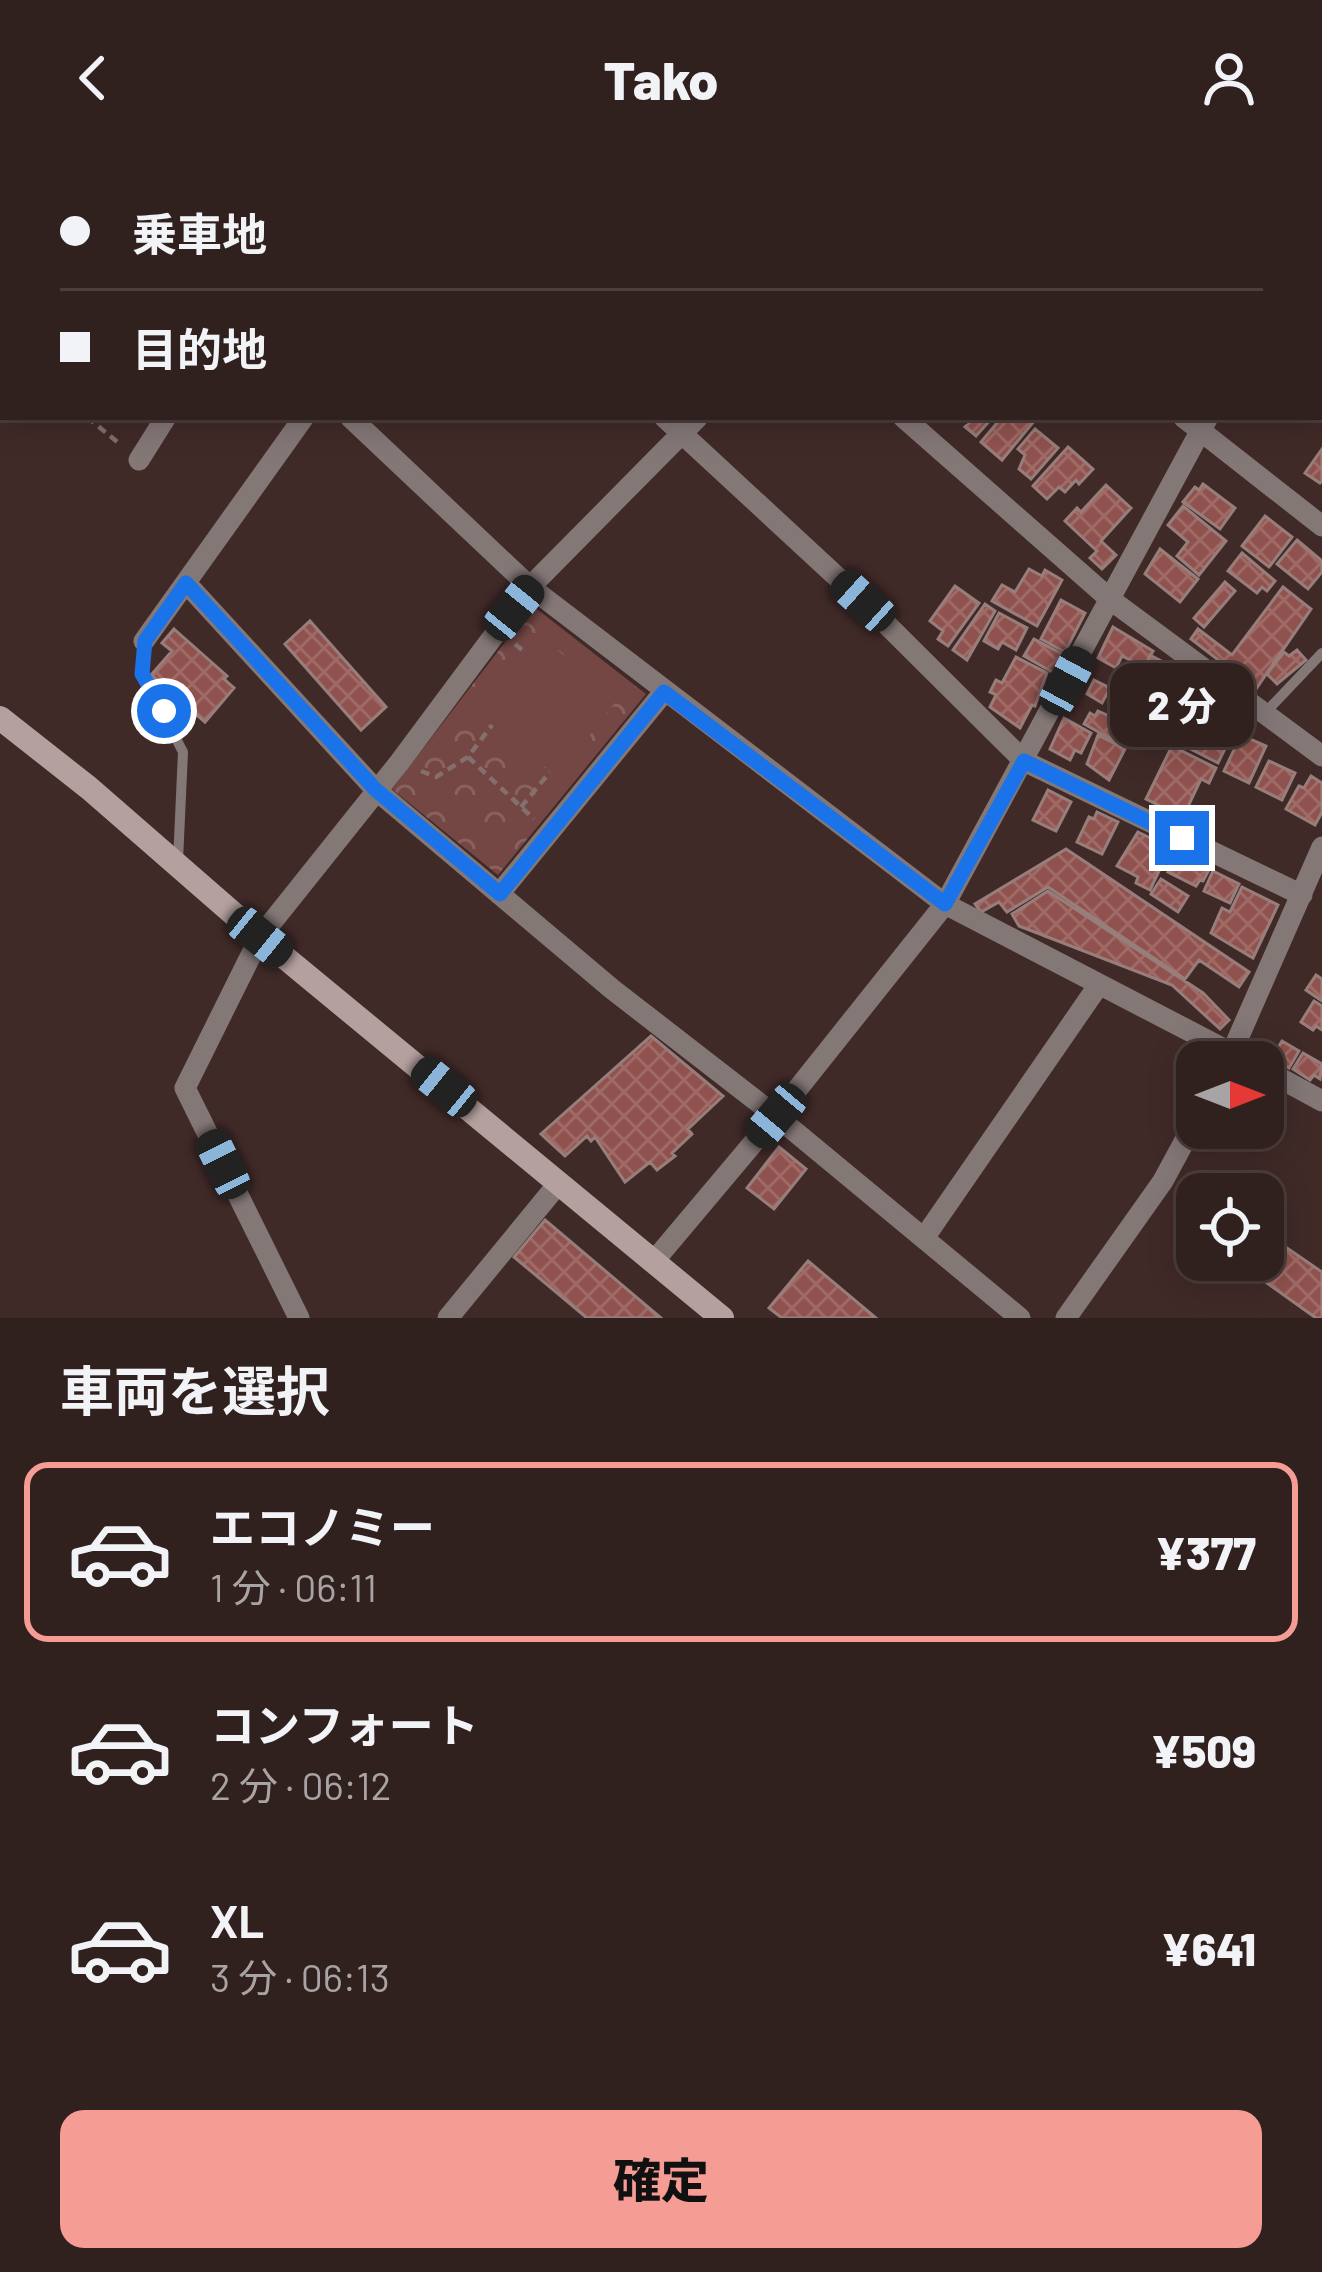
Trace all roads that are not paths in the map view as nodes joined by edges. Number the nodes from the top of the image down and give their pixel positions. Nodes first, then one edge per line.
1 (164, 420) edge
2 (302, 420) edge
3 (353, 420) edge
4 (906, 420) edge
5 (1197, 422) edge
6 (672, 425) edge
7 (139, 460) road end
8 (1322, 526) edge
9 (186, 583) junction
10 (530, 587) junction
11 (1111, 600) junction
12 (145, 641) joint
13 (1322, 652) edge
14 (664, 692) junction
15 (1264, 714) junction
16 (0, 718) edge
17 (1322, 756) edge
18 (1024, 761) junction
19 (376, 790) junction
20 (1322, 848) edge
21 (177, 865) junction
22 (500, 894) junction
23 (1301, 896) junction
24 (945, 904) junction
25 (260, 937) junction
26 (1099, 986) junction
27 (1202, 1041) edge
28 (1243, 1041) edge
29 (1284, 1080) edge
30 (1322, 1101) edge
31 (776, 1116) junction
32 (1180, 1149) edge
33 (559, 1184) junction
34 (924, 1238) junction
35 (654, 1261) junction
36 (299, 1318) edge
37 (448, 1318) edge
38 (722, 1318) edge
39 (1021, 1318) edge
40 (1066, 1318) edge

1 - 7 street
2 - 9 street
3 - 10 street
4 - 11 street
5 - 8 street
5 - 11 street
6 - 10 street
6 - 18 street
9 - 12 street
9 - 19 street
10 - 14 street
10 - 19 street
11 - 15 street
11 - 18 street
12 - 21 lane
13 - 15 lane
14 - 22 street
14 - 24 street
15 - 17 street
16 - 21 street
18 - 23 street
18 - 24 street
19 - 22 street
19 - 25 street
20 - 23 street
21 - 25 street
22 - 31 street
23 - 28 street
24 - 26 street
24 - 31 street
25 - 33 street
25 - 36 street
26 - 27 street
26 - 34 street
29 - 30 street
31 - 34 street
31 - 35 street
32 - 40 street
33 - 35 street
33 - 37 street
34 - 39 street
35 - 38 street

